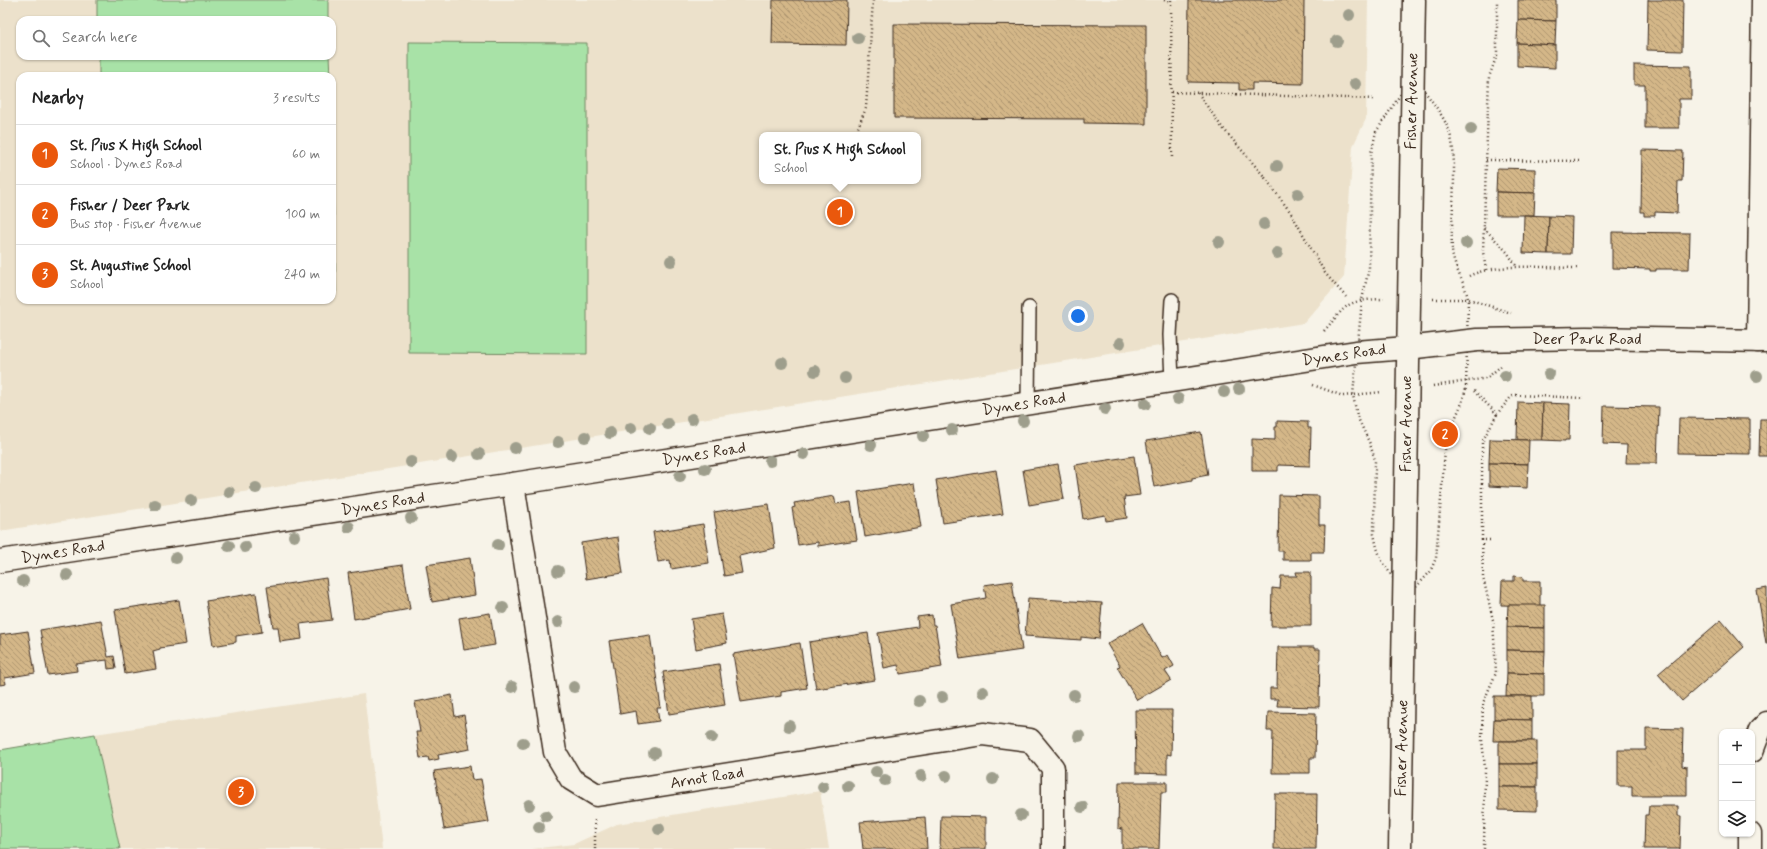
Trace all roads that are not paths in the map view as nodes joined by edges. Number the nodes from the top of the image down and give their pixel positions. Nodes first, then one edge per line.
1 (1414, 0) edge
2 (1763, 0) edge
3 (1172, 300) dead end
4 (1028, 308) dead end
5 (1763, 341) edge
6 (1407, 348) junction
7 (1172, 380) junction
8 (1028, 403) junction
9 (513, 484) junction
10 (0, 561) edge
11 (1767, 723) edge
12 (1755, 743) edge
13 (1750, 837) edge
14 (1053, 849) edge
15 (1400, 849) edge
16 (1750, 849) edge

1 - 6 street, Fisher Avenue
2 - 5 street
3 - 7 lane
4 - 8 lane
5 - 6 street, Deer Park Road
6 - 7 street, Dynes Road
6 - 15 street, Fisher Avenue
7 - 8 street, Dynes Road
8 - 9 street, Dynes Road
9 - 10 street, Dynes Road
9 - 14 street, Arnot Road
11 - 12 street
13 - 16 street

